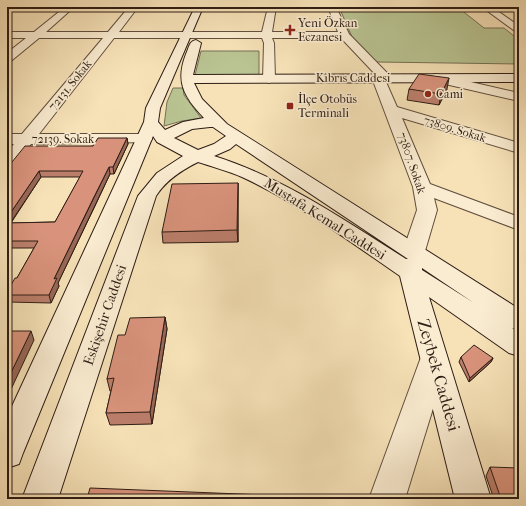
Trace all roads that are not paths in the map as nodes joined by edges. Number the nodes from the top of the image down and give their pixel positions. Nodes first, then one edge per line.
1 (70, 7) edge
2 (134, 7) edge
3 (199, 7) edge
4 (209, 7) edge
5 (272, 7) edge
6 (332, 7) edge
7 (488, 8) edge
8 (503, 8) edge
9 (519, 31) edge
10 (7, 35) edge
11 (36, 35) junction
12 (111, 35) junction
13 (193, 35) junction
14 (266, 35) junction
15 (344, 35) junction
16 (7, 59) edge
17 (269, 78) junction
18 (382, 78) junction
19 (436, 78) junction
20 (519, 78) edge
21 (187, 79) junction
22 (519, 97) edge
23 (392, 110) junction
24 (217, 122) junction
25 (153, 134) junction
26 (235, 135) junction
27 (7, 138) edge
28 (27, 139) junction
29 (519, 148) edge
30 (199, 155) junction
31 (7, 163) edge
32 (422, 187) junction
33 (519, 224) edge
34 (412, 261) junction
35 (519, 321) edge
36 (519, 346) edge
37 (434, 360) junction
38 (7, 453) edge
39 (40, 499) edge
40 (387, 499) edge
41 (473, 499) edge

1 - 11 street
2 - 12 street, 72131. Sokak
3 - 13 street
4 - 13 street
5 - 14 street
6 - 15 street
7 - 8 street
7 - 9 street
10 - 11 street
11 - 12 street
11 - 16 street
12 - 13 street
12 - 28 street, 72131. Sokak
13 - 14 street
13 - 21 street
13 - 25 street
14 - 15 street
14 - 17 street
15 - 18 street
17 - 18 street, Kıbrıs Caddesi
17 - 21 street, Kıbrıs Caddesi
18 - 19 street, Kıbrıs Caddesi
18 - 23 street, 73807. Sokak
19 - 20 street, Kıbrıs Caddesi
19 - 22 street
21 - 24 street, Mustafa Kemal Caddesi
23 - 29 street, 73809. Sokak
23 - 32 street, 73807. Sokak
24 - 25 street
24 - 26 street, Mustafa Kemal Caddesi
25 - 28 street, 72139. Sokak
25 - 30 street, Mustafa Kemal Caddesi
25 - 38 street
26 - 30 street, Eskişehir Caddesi
26 - 34 street, Mustafa Kemal Caddesi
27 - 28 street, 72139. Sokak
28 - 31 street, 72131. Sokak
30 - 34 street, Mustafa Kemal Caddesi
30 - 39 street, Eskişehir Caddesi
32 - 33 street
32 - 34 street, 73807. Sokak
34 - 35 street, Mustafa Kemal Caddesi
34 - 36 street, Mustafa Kemal Caddesi
34 - 37 street, Zeybek Caddesi
37 - 40 street
37 - 41 street, Zeybek Caddesi

